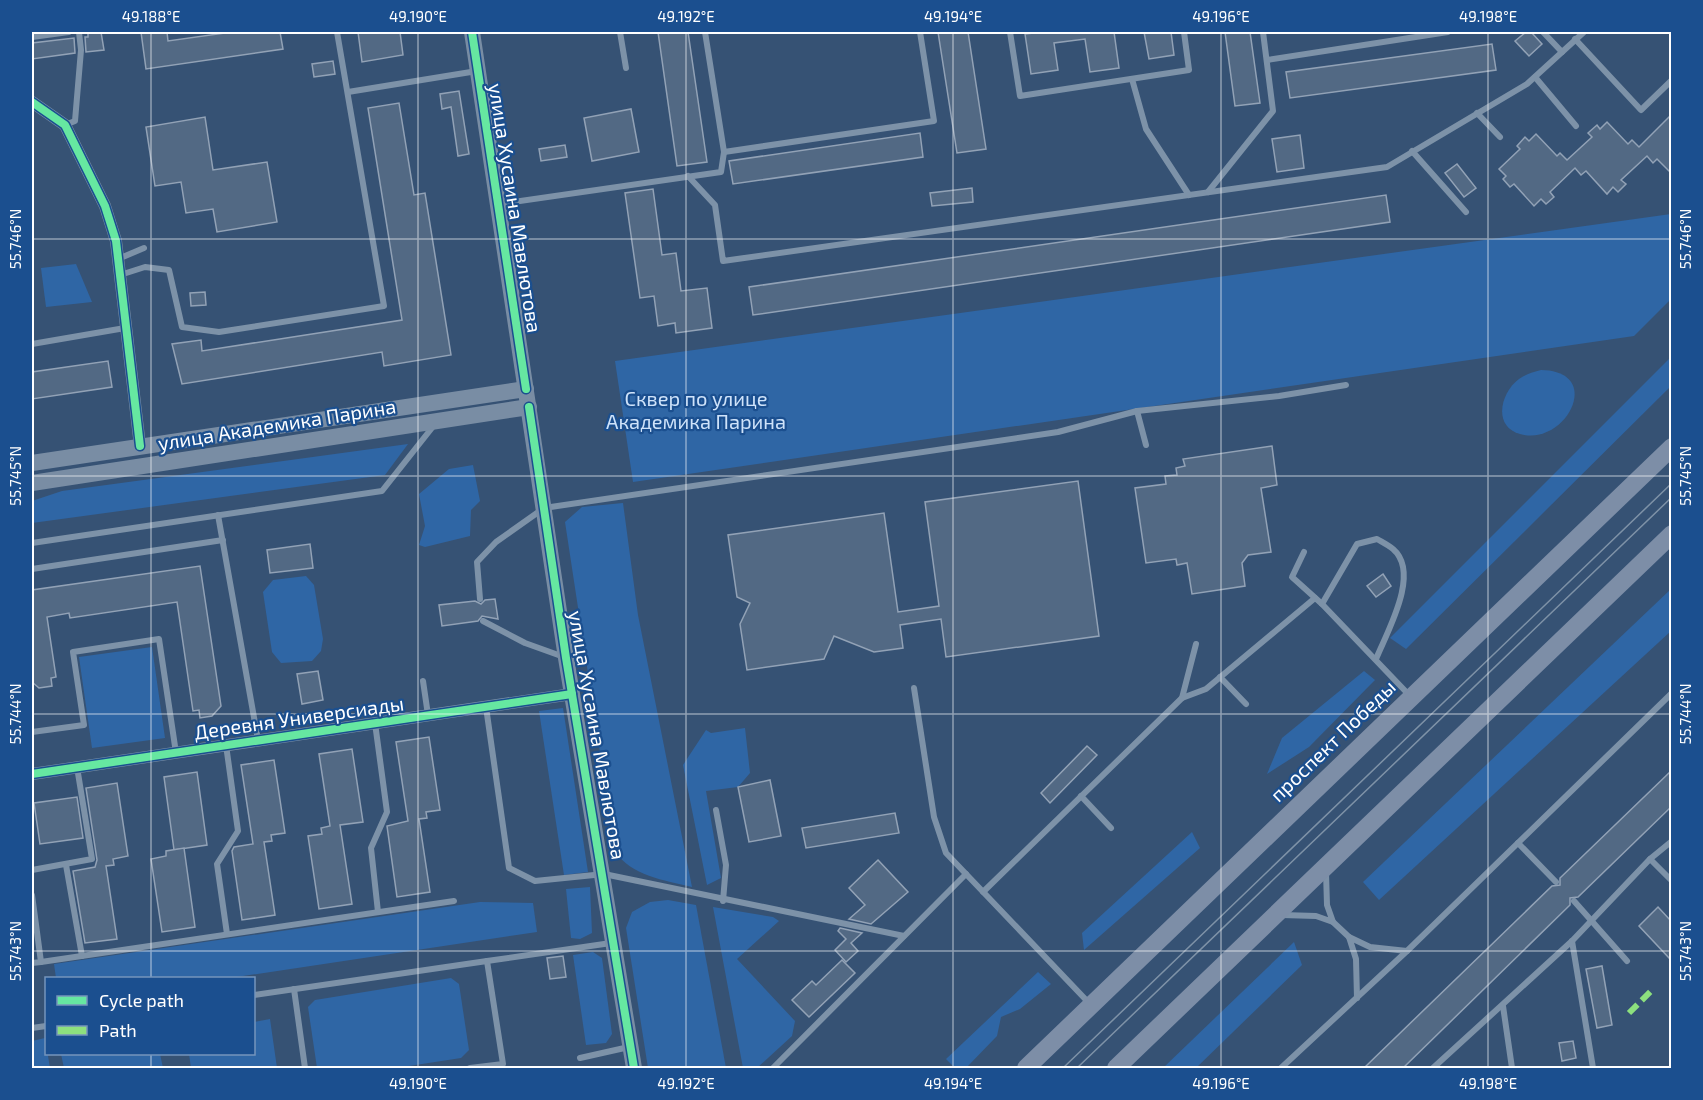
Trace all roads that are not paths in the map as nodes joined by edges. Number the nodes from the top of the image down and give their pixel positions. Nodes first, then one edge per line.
1 (69, 32) edge
2 (79, 32) edge
3 (337, 32) edge
4 (472, 32) edge
5 (620, 32) edge
6 (705, 32) edge
7 (920, 32) edge
8 (1010, 32) edge
9 (1184, 32) edge
10 (1263, 32) edge
11 (1448, 32) edge
12 (1542, 32) edge
13 (1584, 32) edge
14 (1423, 33) edge
15 (32, 37) edge
16 (1575, 39) junction
17 (1562, 52) junction
18 (1266, 60) junction
19 (626, 68) dead end
20 (478, 71) junction
21 (1535, 77) junction
22 (1132, 79) junction
23 (1671, 80) edge
24 (348, 92) junction
25 (32, 102) edge
26 (1477, 113) junction
27 (65, 125) junction
28 (1575, 126) dead end
29 (1500, 137) dead end
30 (724, 152) junction
31 (1412, 152) junction
32 (688, 176) junction
33 (1208, 192) junction
34 (1189, 195) junction
35 (498, 204) junction
36 (1466, 212) dead end
37 (144, 248) dead end
38 (118, 259) junction
39 (120, 275) junction
40 (125, 328) junction
41 (32, 344) edge
42 (1346, 385) dead end
43 (526, 389) junction
44 (529, 406) junction
45 (1137, 411) junction
46 (437, 421) junction
47 (1146, 445) dead end
48 (140, 446) junction
49 (1671, 447) edge
50 (32, 464) edge
51 (143, 466) junction
52 (32, 483) edge
53 (544, 507) junction
54 (218, 515) junction
55 (1671, 534) edge
56 (223, 540) junction
57 (32, 543) edge
58 (1304, 552) dead end
59 (32, 569) edge
60 (1316, 598) junction
61 (480, 599) dead end
62 (1322, 603) junction
63 (483, 621) dead end
64 (1196, 644) dead end
65 (566, 658) junction
66 (1376, 659) junction
67 (1220, 677) junction
68 (423, 681) dead end
69 (914, 688) dead end
70 (1671, 693) edge
71 (572, 694) junction
72 (1182, 698) junction
73 (1411, 698) junction
74 (1246, 704) dead end
75 (486, 707) junction
76 (428, 715) junction
77 (375, 723) junction
78 (32, 732) edge
79 (258, 741) junction
80 (226, 745) junction
81 (176, 753) junction
82 (77, 767) junction
83 (32, 774) edge
84 (1082, 796) junction
85 (716, 810) dead end
86 (1111, 828) dead end
87 (1671, 841) edge
88 (1518, 843) junction
89 (1650, 859) junction
90 (66, 864) junction
91 (1327, 865) junction
92 (32, 870) edge
93 (604, 874) junction
94 (966, 874) junction
95 (1671, 881) edge
96 (1556, 882) dead end
97 (983, 892) junction
98 (32, 896) edge
99 (454, 901) dead end
100 (723, 901) junction
101 (1574, 901) dead end
102 (378, 912) junction
103 (1275, 915) junction
104 (1591, 921) junction
105 (1333, 922) junction
106 (227, 934) junction
107 (904, 936) junction
108 (1349, 937) junction
109 (1572, 941) junction
110 (614, 942) junction
111 (1407, 951) junction
112 (82, 956) junction
113 (1627, 961) dead end
114 (41, 962) junction
115 (487, 962) junction
116 (32, 963) edge
117 (294, 989) junction
118 (255, 995) edge
119 (1357, 998) junction
120 (1091, 1006) junction
121 (1503, 1006) junction
122 (630, 1047) junction
123 (580, 1058) dead end
124 (305, 1068) edge
125 (470, 1068) edge
126 (634, 1068) edge
127 (773, 1068) edge
128 (1026, 1068) edge
129 (1116, 1068) edge
130 (1281, 1068) edge
131 (1433, 1068) edge
132 (1512, 1068) edge
133 (1593, 1068) edge

1 - 15 lane
2 - 27 lane
3 - 24 lane
4 - 20 main road, улица Хусаина Мавлютова
5 - 19 lane
6 - 30 lane
7 - 30 lane
8 - 22 lane
9 - 22 lane
10 - 18 lane
11 - 14 lane
12 - 17 lane
13 - 16 lane
14 - 18 lane
16 - 17 lane
16 - 23 lane
17 - 21 lane
18 - 33 lane
20 - 24 lane
20 - 35 main road, улица Хусаина Мавлютова
21 - 26 lane
21 - 28 lane
22 - 34 lane
24 - 39 lane
25 - 27 street
26 - 29 lane
26 - 31 lane
27 - 38 street
30 - 32 lane
31 - 33 lane
31 - 36 lane
32 - 34 lane
32 - 35 lane
33 - 34 lane
35 - 43 main road, улица Хусаина Мавлютова
37 - 38 lane
38 - 39 street
39 - 40 street
40 - 41 lane
40 - 48 street
42 - 45 lane
43 - 44 main road, улица Хусаина Мавлютова
43 - 48 main road, улица Академика Парина
44 - 46 main road, улица Академика Парина
44 - 53 main road, улица Хусаина Мавлютова
45 - 47 lane
45 - 53 lane
46 - 51 main road, улица Академика Парина
46 - 54 lane
48 - 50 main road, улица Академика Парина
48 - 51 main road
49 - 73 main road, проспект Победы
51 - 52 main road, улица Академика Парина
53 - 61 lane
53 - 65 main road, улица Хусаина Мавлютова
54 - 56 lane
54 - 57 lane
55 - 91 main road
56 - 59 lane
56 - 79 lane
58 - 60 lane
60 - 62 lane
60 - 67 lane
62 - 66 lane
62 - 66 lane
63 - 65 lane
64 - 72 lane
65 - 71 main road, улица Хусаина Мавлютова
66 - 73 lane
67 - 72 lane
67 - 74 lane
68 - 76 lane
69 - 94 lane
70 - 88 lane
71 - 75 street, Деревня Универсиады
71 - 93 main road, улица Хусаина Мавлютова
72 - 84 lane
73 - 120 main road, проспект Победы
75 - 76 street, Деревня Универсиады
75 - 93 lane
76 - 77 street, Деревня Универсиады
77 - 79 street, Деревня Универсиады
77 - 102 lane
78 - 81 lane
79 - 80 street, Деревня Универсиады
80 - 81 street, Деревня Универсиады
80 - 106 lane
81 - 82 street, Деревня Универсиады
82 - 83 street, Деревня Универсиады
82 - 90 lane
84 - 86 lane
84 - 97 lane
85 - 100 lane
87 - 89 lane
88 - 96 lane
88 - 111 lane
89 - 95 lane
89 - 104 lane
90 - 92 lane
90 - 112 lane
91 - 103 main road
91 - 105 lane
93 - 100 lane
93 - 110 main road, улица Хусаина Мавлютова
94 - 97 lane
94 - 107 lane
97 - 120 lane
98 - 114 lane
99 - 102 lane
100 - 107 lane
101 - 104 lane
102 - 106 lane
103 - 105 lane
103 - 129 main road
104 - 109 lane
104 - 113 lane
105 - 108 lane
106 - 112 lane
107 - 127 lane
108 - 111 lane
108 - 119 lane
109 - 121 lane
109 - 133 lane
110 - 115 lane
110 - 122 main road, улица Хусаина Мавлютова
111 - 119 lane
112 - 114 lane
114 - 116 lane
115 - 117 lane
115 - 125 lane
117 - 118 lane
117 - 124 lane
119 - 130 lane
120 - 128 main road, проспект Победы
121 - 131 lane
121 - 132 lane
122 - 123 lane
122 - 126 main road, улица Хусаина Мавлютова

